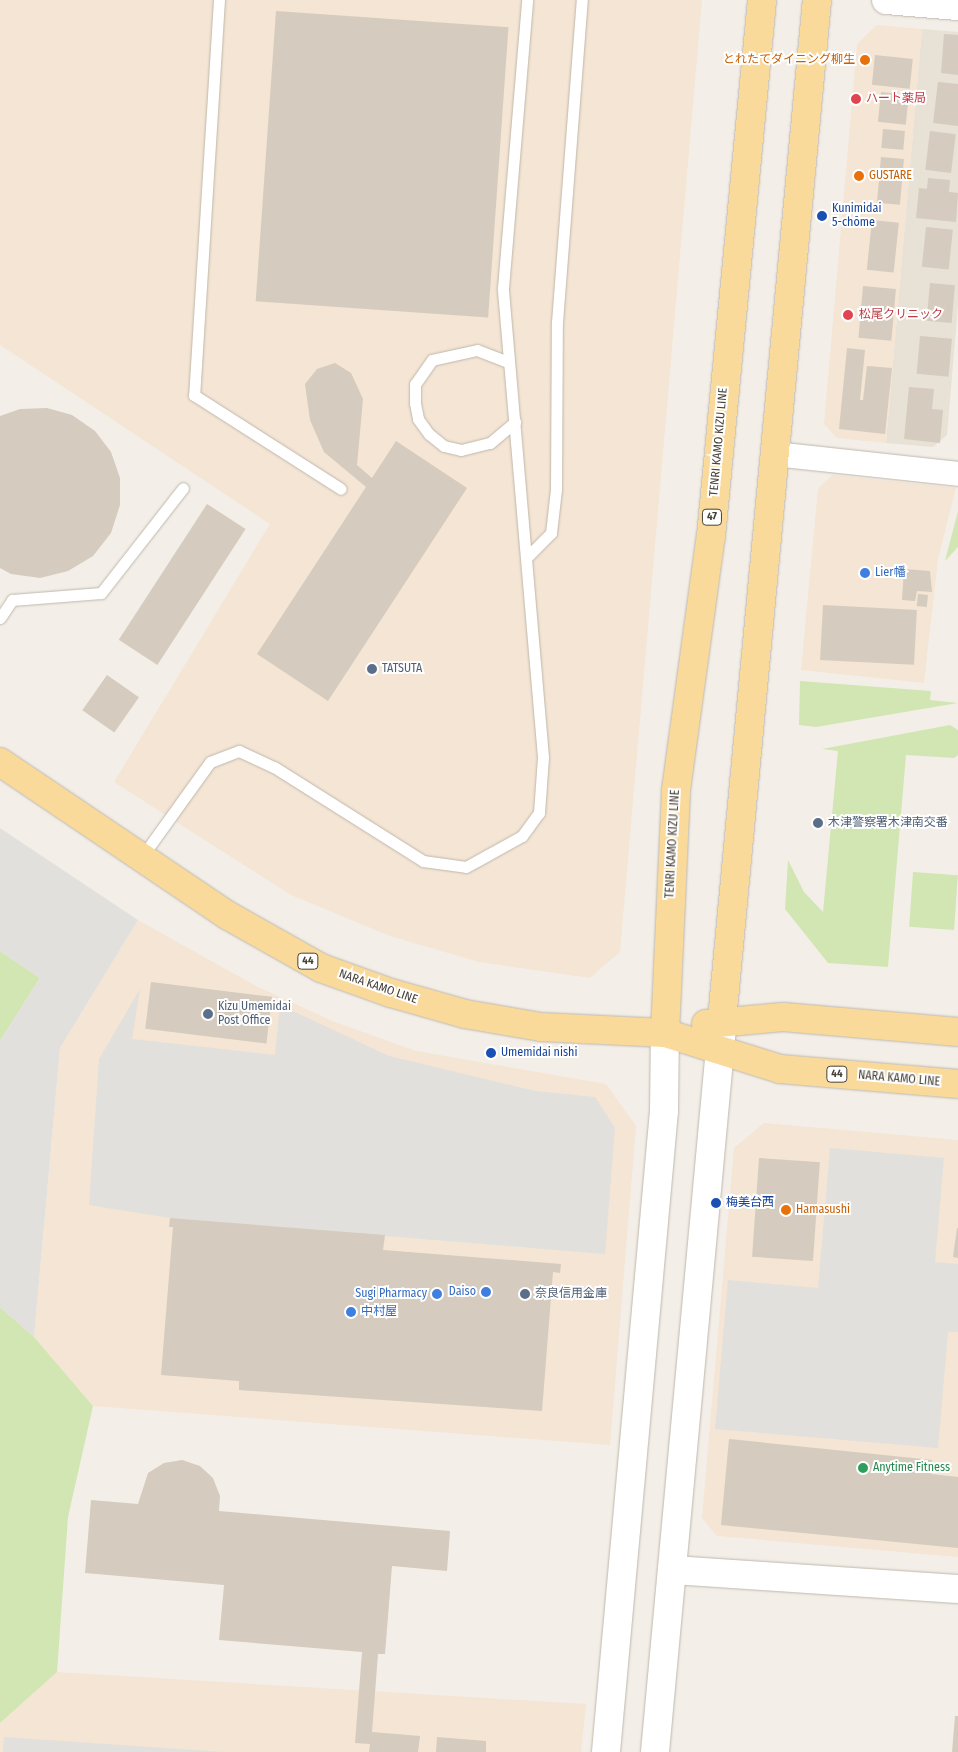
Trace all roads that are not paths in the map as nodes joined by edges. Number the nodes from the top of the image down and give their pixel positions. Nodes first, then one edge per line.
1 (219, 0) edge
2 (527, 0) edge
3 (582, 0) edge
4 (762, 0) edge
5 (817, 0) edge
6 (886, 0) edge
7 (958, 6) edge
8 (508, 362) junction
9 (515, 422) junction
10 (775, 454) junction
11 (958, 472) edge
12 (183, 488) dead end
13 (341, 489) dead end
14 (527, 557) junction
15 (0, 618) edge
16 (0, 762) edge
17 (140, 859) junction
18 (722, 1020) junction
19 (958, 1032) edge
20 (665, 1033) junction
21 (720, 1049) junction
22 (958, 1084) edge
23 (672, 1570) junction
24 (958, 1589) edge
25 (606, 1752) edge
26 (655, 1752) edge

1 - 13 lane
2 - 8 lane
3 - 14 lane
4 - 20 main road, TENRI KAMO KIZU LINE / 47
5 - 10 main road
6 - 7 street
8 - 9 lane
8 - 9 lane
9 - 14 lane
10 - 11 street
10 - 18 main road
12 - 15 lane
14 - 17 lane
16 - 17 main road, NARA KAMO LINE / 44
17 - 20 main road, NARA KAMO LINE / 44
18 - 19 main road, NARA KAMO LINE / 44
18 - 20 main road, NARA KAMO LINE / 44
18 - 21 street
20 - 21 main road, NARA KAMO LINE / 44
20 - 25 street
21 - 22 main road, NARA KAMO LINE / 44
21 - 23 street
23 - 24 street
23 - 26 street

